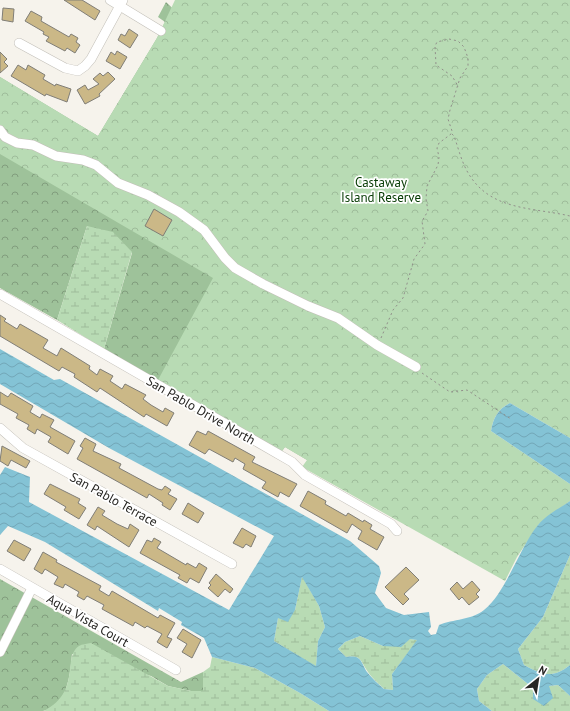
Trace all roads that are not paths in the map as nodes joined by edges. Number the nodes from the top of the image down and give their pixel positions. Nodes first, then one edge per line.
1 (110, 0) edge
2 (122, 3) edge
3 (161, 31) dead end
4 (19, 43) dead end
5 (0, 130) edge
6 (0, 294) edge
7 (416, 367) road end
8 (1, 432) edge
9 (398, 531) dead end
10 (232, 564) dead end
11 (0, 569) edge
12 (32, 588) junction
13 (0, 652) edge
14 (176, 670) dead end

1 - 2 street
2 - 3 street
2 - 4 street
5 - 7 street
6 - 9 street, San Pablo Drive North
8 - 10 street, San Pablo Terrace
11 - 12 street, Aqua Vista Court
12 - 13 street
12 - 14 street, Aqua Vista Court

